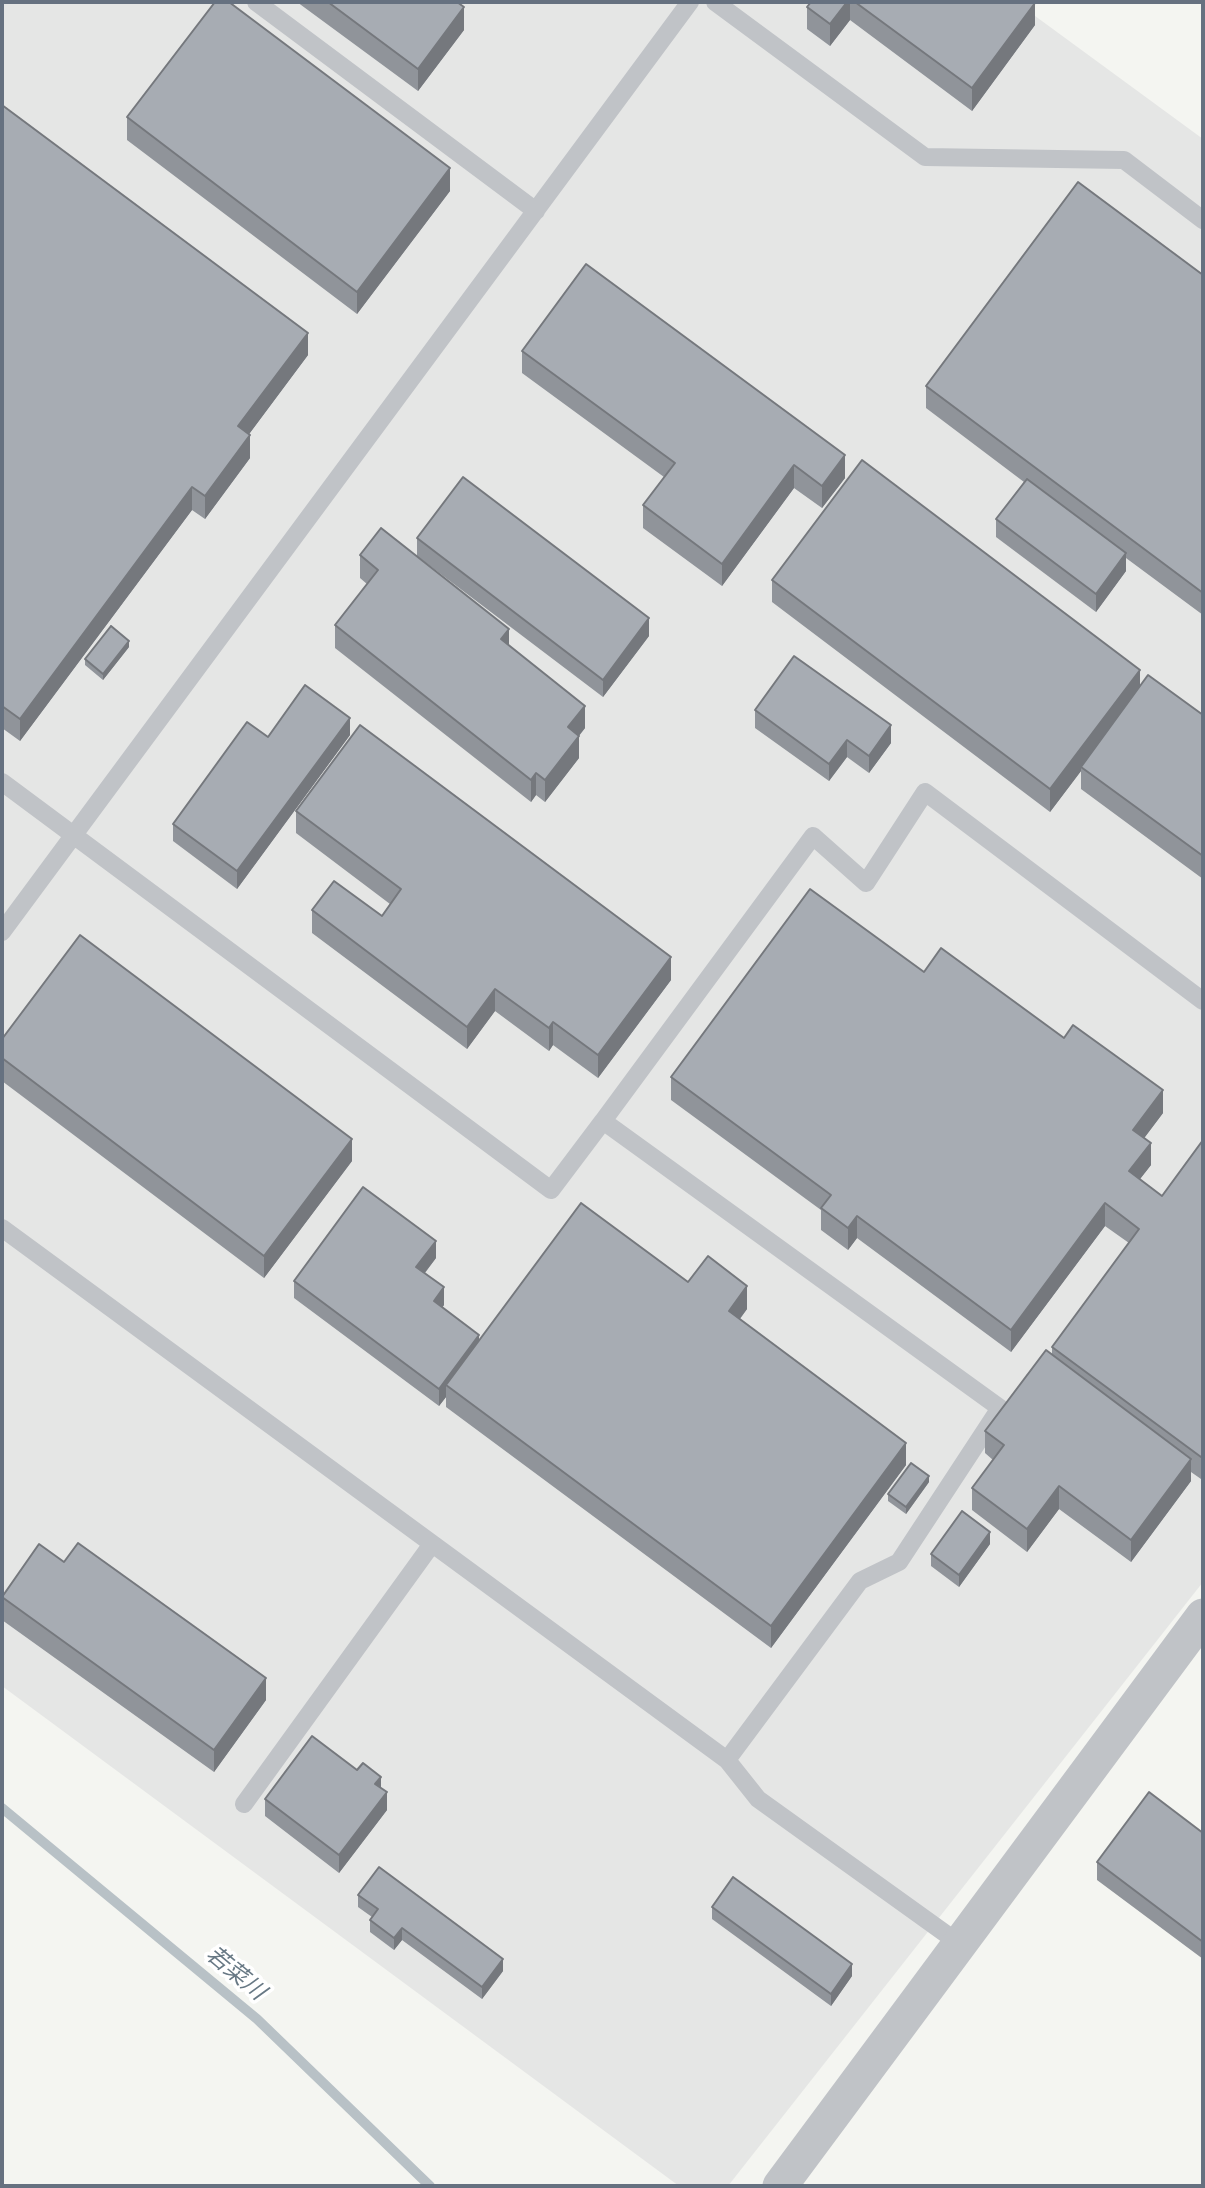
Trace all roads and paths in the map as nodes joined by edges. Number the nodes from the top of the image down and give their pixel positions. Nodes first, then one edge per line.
1 (256, 2) edge
2 (690, 2) edge
3 (715, 2) edge
4 (536, 211) junction
5 (1203, 219) edge
6 (2, 782) edge
7 (73, 836) junction
8 (2, 932) edge
9 (1203, 1001) edge
10 (603, 1121) junction
11 (2, 1228) edge
12 (432, 1544) junction
13 (1203, 1616) edge
14 (727, 1760) junction
15 (244, 1804) dead end
16 (960, 1944) junction
17 (780, 2186) edge

1 - 4 lane
2 - 4 lane
3 - 5 lane
4 - 7 lane
6 - 7 lane
7 - 8 lane
7 - 10 lane
9 - 10 lane
10 - 14 lane
11 - 12 lane
12 - 14 lane
12 - 15 lane
13 - 16 street
14 - 16 lane
16 - 17 street

